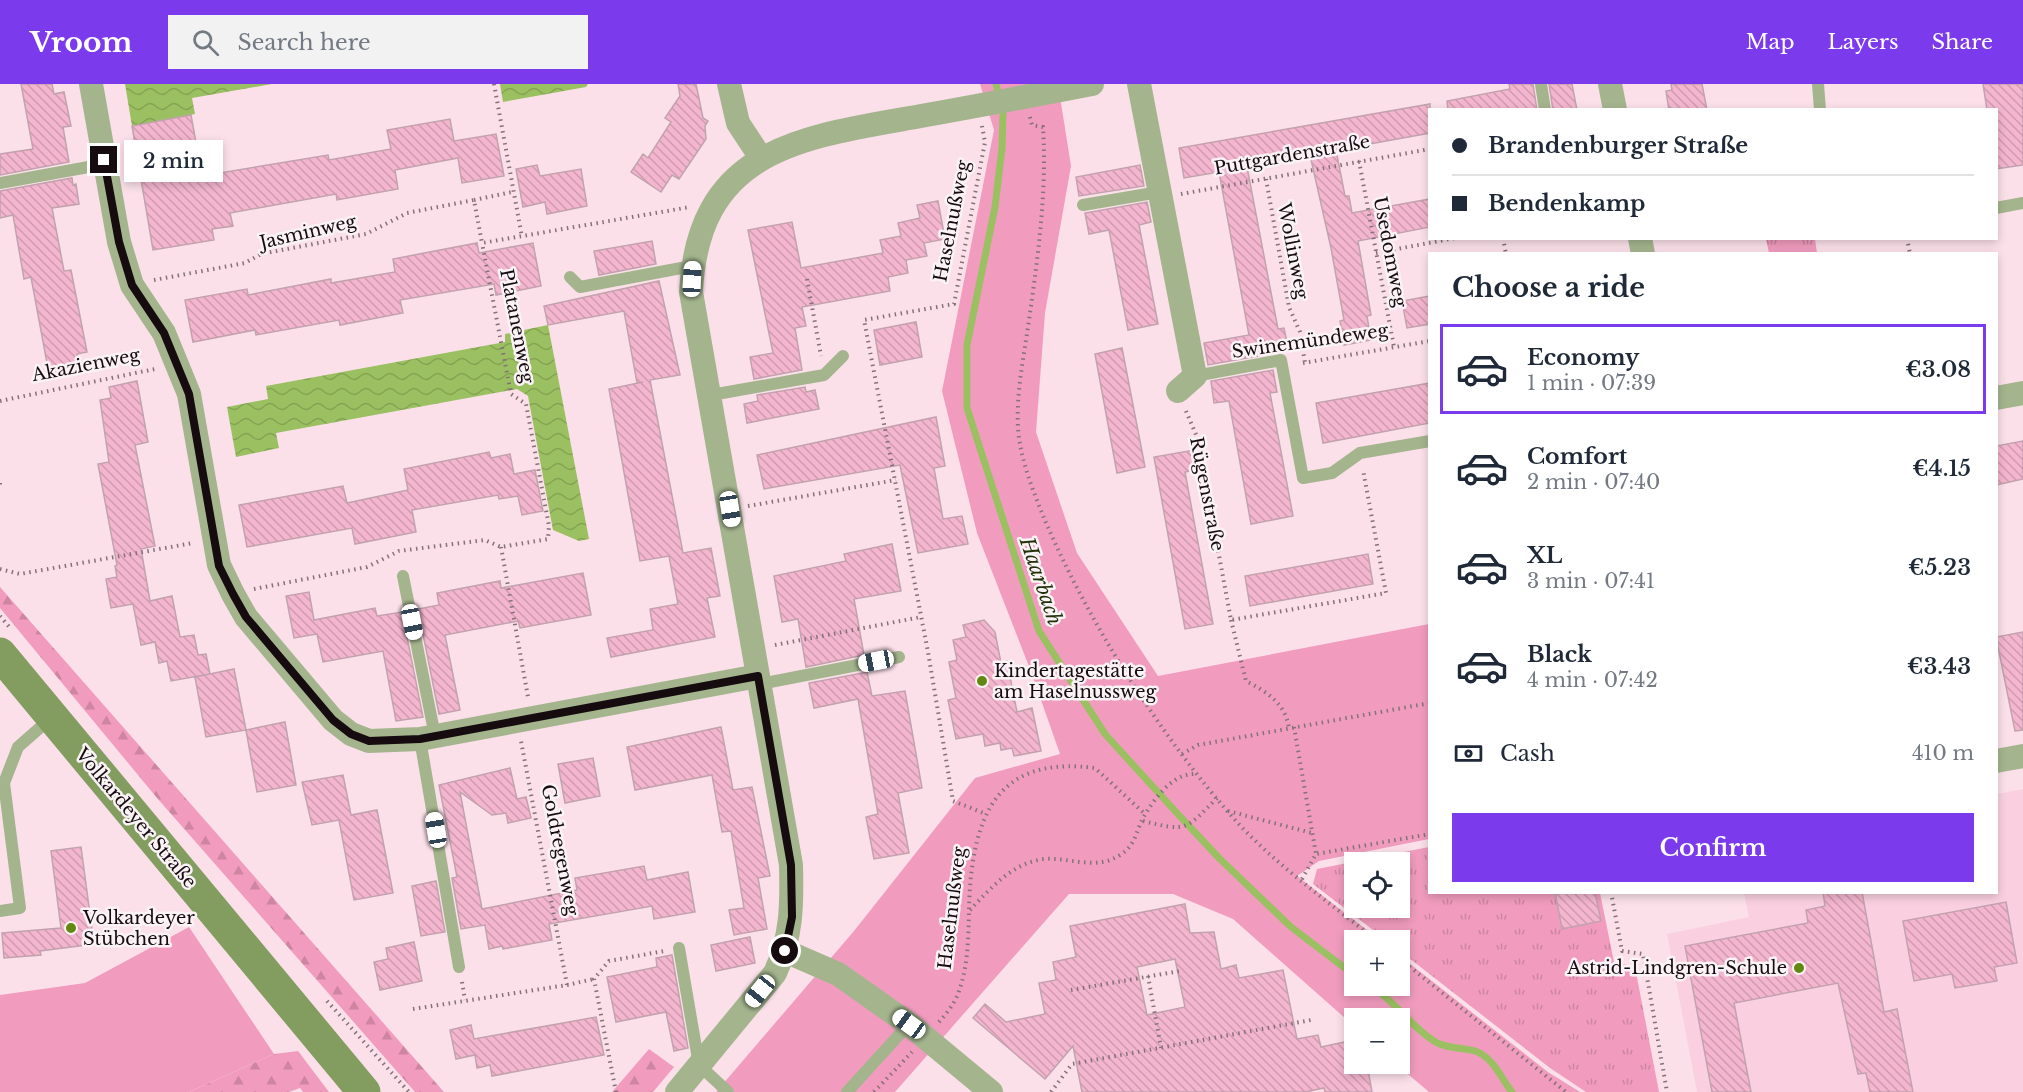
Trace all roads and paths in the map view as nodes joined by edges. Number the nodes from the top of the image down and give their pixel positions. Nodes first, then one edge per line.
1 (91, 84) edge
2 (494, 84) edge
3 (729, 84) edge
4 (1092, 84) edge
5 (1139, 84) edge
6 (1541, 84) edge
7 (1610, 84) edge
8 (1818, 84) edge
9 (1026, 97) junction
10 (978, 106) junction
11 (1545, 108) edge
12 (1615, 108) edge
13 (1820, 108) edge
14 (1428, 149) edge
15 (761, 158) junction
16 (1359, 161) junction
17 (105, 164) junction
18 (1266, 178) junction
19 (0, 183) edge
20 (512, 192) junction
21 (1159, 195) junction
22 (474, 200) junction
23 (715, 202) junction
24 (2023, 203) edge
25 (1083, 205) dead end
26 (1998, 208) edge
27 (522, 237) junction
28 (1444, 240) edge
29 (482, 243) junction
30 (1376, 253) junction
31 (692, 267) junction
32 (570, 277) dead end
33 (807, 279) dead end
34 (132, 285) junction
35 (1428, 341) edge
36 (1394, 347) junction
37 (843, 356) dead end
38 (1281, 360) junction
39 (1305, 363) junction
40 (179, 364) junction
41 (824, 375) junction
42 (1186, 383) junction
43 (2023, 393) edge
44 (711, 396) junction
45 (1998, 398) edge
46 (0, 401) edge
47 (1428, 441) edge
48 (1360, 453) junction
49 (896, 480) junction
50 (0, 483) edge
51 (0, 489) edge
52 (730, 509) junction
53 (214, 539) junction
54 (501, 547) junction
55 (0, 569) edge
56 (403, 576) dead end
57 (233, 594) junction
58 (921, 617) junction
59 (1231, 620) junction
60 (754, 649) junction
61 (0, 654) edge
62 (899, 657) dead end
63 (759, 680) junction
64 (1428, 703) edge
65 (52, 717) junction
66 (525, 721) junction
67 (1289, 728) junction
68 (1294, 728) junction
69 (427, 737) junction
70 (1182, 754) junction
71 (2023, 756) edge
72 (1998, 761) edge
73 (1198, 774) junction
74 (1217, 798) junction
75 (1228, 811) junction
76 (986, 814) junction
77 (1145, 814) junction
78 (1143, 821) junction
79 (1312, 833) junction
80 (1428, 834) edge
81 (1316, 854) junction
82 (1302, 879) junction
83 (1611, 894) edge
84 (0, 911) edge
85 (969, 911) junction
86 (1364, 930) edge
87 (679, 948) joint
88 (785, 951) junction
89 (459, 967) dead end
90 (1410, 967) edge
91 (1180, 971) dead end
92 (1149, 976) junction
93 (594, 979) junction
94 (567, 985) junction
95 (1071, 990) dead end
96 (413, 1009) dead end
97 (1311, 1020) dead end
98 (917, 1031) junction
99 (1161, 1048) junction
100 (699, 1065) junction
101 (364, 1092) edge
102 (616, 1092) edge
103 (676, 1092) edge
104 (728, 1092) edge
105 (847, 1092) edge
106 (874, 1092) edge
107 (991, 1092) edge
108 (1051, 1092) edge
109 (1566, 1092) edge
110 (1667, 1092) edge

1 - 17 street
2 - 20 path
3 - 15 street
4 - 9 street
5 - 21 street
6 - 11 lane
7 - 12 street
8 - 13 lane
9 - 10 street
9 - 70 path
10 - 15 street
10 - 49 path, Haselnußweg
14 - 16 path, Puttgardenstraße
15 - 23 street
16 - 18 path, Puttgardenstraße
16 - 30 path, Usedomweg
17 - 19 lane
17 - 34 street
18 - 21 path, Puttgardenstraße
18 - 39 path, Wollinweg
20 - 22 path, Jasminweg
20 - 27 path
21 - 25 lane
21 - 42 street
22 - 29 path
22 - 34 path, Jasminweg
23 - 27 path
23 - 31 street
24 - 26 lane
27 - 29 path
28 - 30 path
29 - 54 path, Platanenweg
30 - 36 path, Usedomweg
31 - 32 lane
31 - 44 street
33 - 41 path
34 - 40 street
35 - 36 path, Swinemündeweg
36 - 39 path, Swinemündeweg
37 - 41 lane
38 - 39 path, Swinemündeweg
38 - 42 lane, Swinemündeweg
38 - 48 lane
40 - 46 path, Akazienweg
40 - 53 street
41 - 44 lane
42 - 59 path, Rügenstraße
43 - 45 street
44 - 52 street
47 - 48 lane
48 - 59 path
49 - 52 path
49 - 58 path, Haselnußweg
50 - 51 path
52 - 60 street
53 - 55 path
53 - 57 street
54 - 57 path, Platanenweg
54 - 66 path
56 - 69 lane
57 - 69 street
58 - 60 path
58 - 76 path, Haselnußweg
59 - 67 path, Rügenstraße
60 - 63 street
61 - 65 main road, Volkardeyer Straße
62 - 63 lane
63 - 66 street
63 - 88 street
64 - 68 path
65 - 84 lane
65 - 101 main road, Volkardeyer Straße
66 - 69 street
66 - 94 path, Goldregenweg
67 - 68 path
67 - 70 path
68 - 79 path
69 - 89 lane
70 - 73 path
71 - 72 street
73 - 74 path
73 - 77 path
74 - 75 path
74 - 78 path
75 - 79 path
75 - 82 path
76 - 77 path
76 - 85 path, Haselnußweg
77 - 78 path
78 - 85 path
79 - 81 path
80 - 81 path
81 - 82 path
82 - 86 path
83 - 110 path
85 - 98 path, Haselnußweg
87 - 93 path
87 - 100 lane
88 - 98 street
88 - 100 street
90 - 109 path
91 - 92 path
92 - 95 path
92 - 99 path
93 - 94 path
93 - 102 path
94 - 96 path
97 - 99 path
98 - 105 lane
98 - 106 path, Haselnußweg
98 - 107 street
99 - 108 path
100 - 103 street
100 - 104 lane

